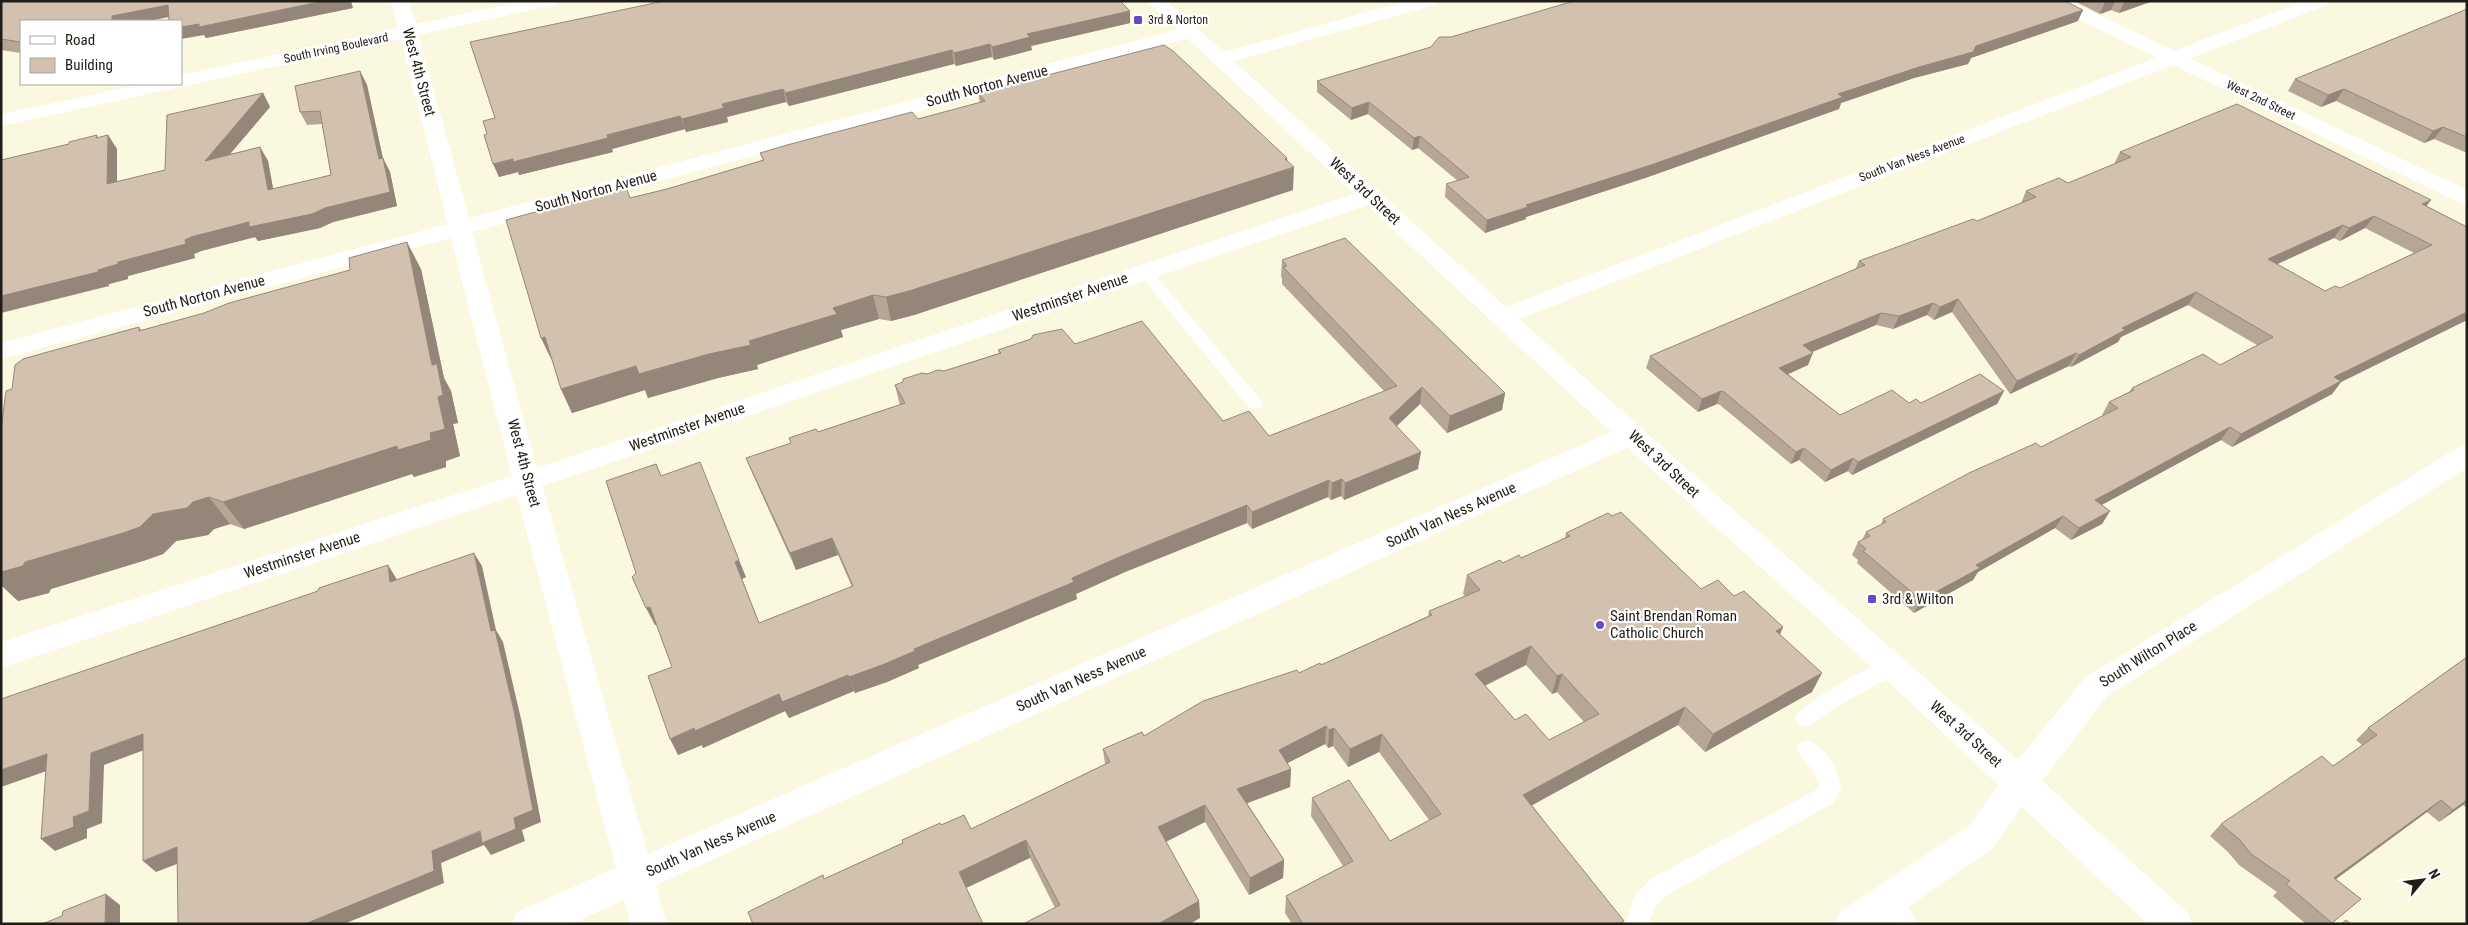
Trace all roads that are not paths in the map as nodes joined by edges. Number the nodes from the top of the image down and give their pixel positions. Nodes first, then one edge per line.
1 (400, 1) edge
2 (548, 1) edge
3 (1156, 1) edge
4 (1428, 1) edge
5 (2054, 1) edge
6 (2321, 1) edge
7 (408, 32) junction
8 (1190, 32) junction
9 (2173, 58) junction
10 (1220, 59) junction
11 (182, 81) edge
12 (165, 85) edge
13 (1, 120) edge
14 (1371, 196) junction
15 (2467, 199) edge
16 (461, 226) junction
17 (1145, 272) junction
18 (1504, 316) junction
19 (1, 351) edge
20 (1255, 404) dead end
21 (1632, 434) junction
22 (2467, 455) edge
23 (527, 481) junction
24 (1, 655) edge
25 (1892, 666) junction
26 (1805, 718) dead end
27 (1807, 749) dead end
28 (2020, 783) junction
29 (636, 877) junction
30 (1896, 913) edge
31 (530, 924) edge
32 (649, 924) edge
33 (1640, 924) edge
34 (1853, 924) edge
35 (2174, 924) edge

1 - 7 street, West 4th Street
2 - 7 street, South Irving Boulevard
3 - 8 street, West 3rd Street
4 - 10 street
5 - 9 street, West 2nd Street
6 - 9 street, South Van Ness Avenue
7 - 11 street, South Irving Boulevard
7 - 16 street, West 4th Street
8 - 10 street, West 3rd Street
8 - 16 street, South Norton Avenue
9 - 15 street, West 2nd Street
9 - 18 street, South Van Ness Avenue
10 - 14 street, West 3rd Street
12 - 13 street
14 - 17 street, Westminster Avenue
14 - 18 street, West 3rd Street
16 - 19 street, South Norton Avenue
16 - 23 street, West 4th Street
17 - 20 lane
17 - 23 street, Westminster Avenue
18 - 21 street, West 3rd Street
21 - 25 street, West 3rd Street
21 - 29 street, South Van Ness Avenue
22 - 28 street, South Wilton Place
23 - 24 street, Westminster Avenue
23 - 29 street, West 4th Street
25 - 26 lane
25 - 28 street, West 3rd Street
27 - 33 lane
28 - 30 street, South Wilton Place
28 - 35 street, West 3rd Street
29 - 31 street, South Van Ness Avenue
29 - 32 street, West 4th Street
30 - 34 street, South Wilton Place

